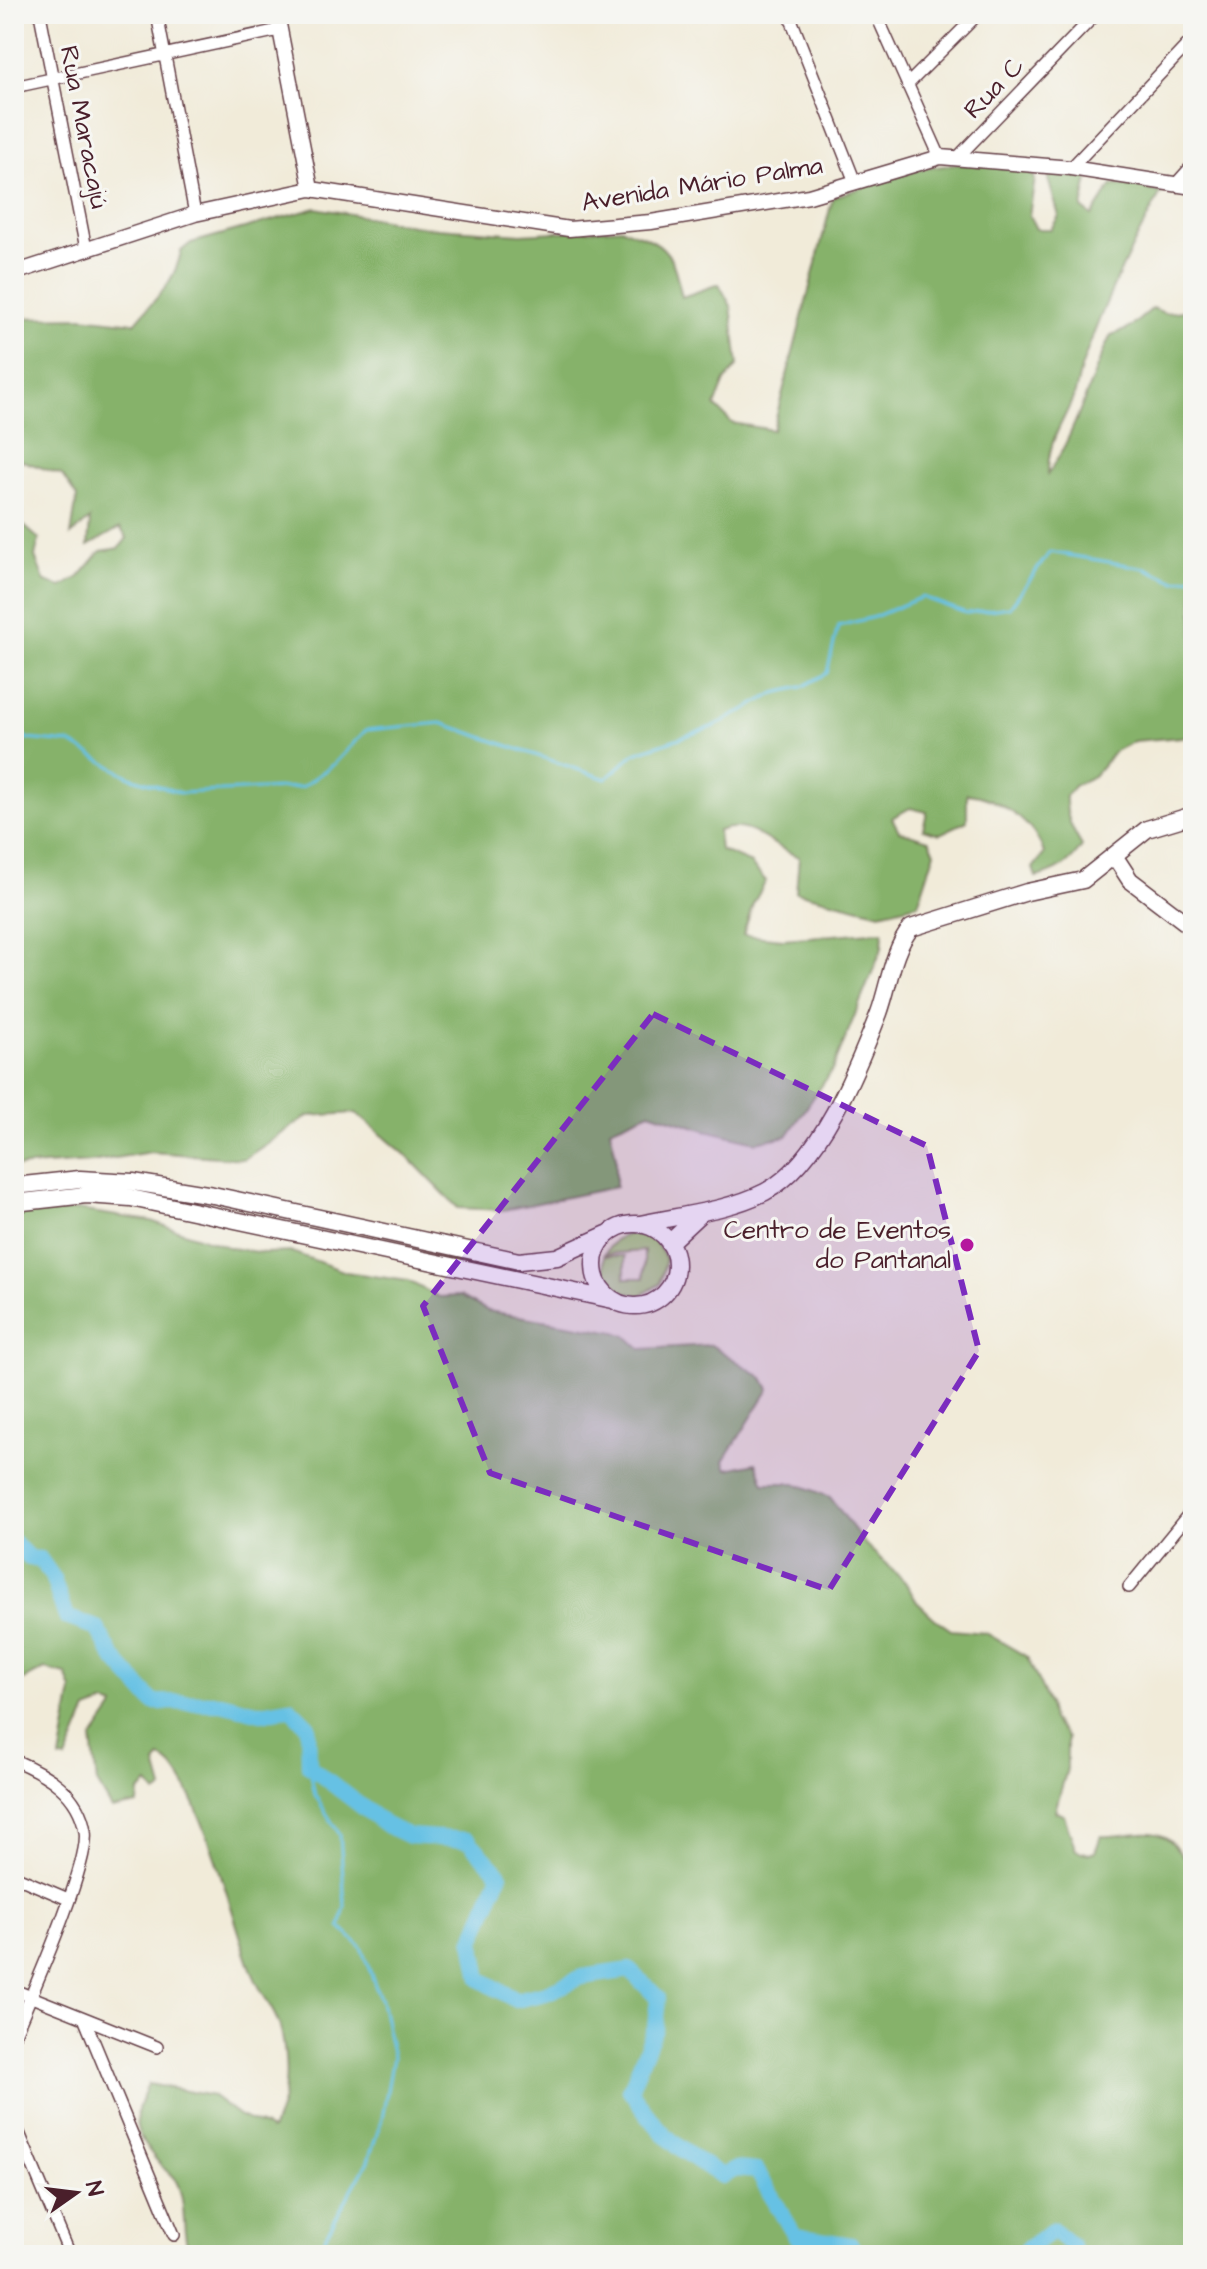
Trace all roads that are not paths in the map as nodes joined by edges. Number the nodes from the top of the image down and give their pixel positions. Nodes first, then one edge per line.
1 (40, 14) edge
2 (157, 14) edge
3 (277, 14) edge
4 (789, 14) edge
5 (876, 14) edge
6 (978, 14) edge
7 (1096, 14) edge
8 (279, 30) junction
9 (1193, 39) edge
10 (165, 57) junction
11 (52, 81) junction
12 (908, 84) junction
13 (14, 87) edge
14 (940, 157) junction
15 (957, 158) junction
16 (1193, 165) edge
17 (1071, 168) junction
18 (855, 182) junction
19 (1176, 184) junction
20 (1193, 187) edge
21 (311, 189) junction
22 (195, 214) junction
23 (86, 249) junction
24 (14, 273) edge
25 (1193, 815) edge
26 (1115, 857) junction
27 (1093, 875) junction
28 (1130, 880) junction
29 (1193, 928) edge
30 (14, 1186) edge
31 (14, 1203) edge
32 (705, 1210) junction
33 (640, 1224) junction
34 (607, 1234) junction
35 (669, 1243) junction
36 (613, 1300) junction
37 (1193, 1509) edge
38 (1129, 1587) dead end
39 (14, 1760) edge
40 (14, 1876) edge
41 (68, 1899) junction
42 (14, 1990) edge
43 (31, 1997) junction
44 (84, 2018) junction
45 (14, 2036) edge
46 (157, 2047) dead end
47 (14, 2121) edge
48 (174, 2235) dead end
49 (70, 2255) edge

1 - 11 street, Rua Maracajú
2 - 10 street
3 - 8 street
4 - 18 street
5 - 12 street, Rua C
6 - 12 street
7 - 15 street, Rua C
8 - 10 street
8 - 21 street
9 - 17 street
10 - 11 street
10 - 22 street
11 - 13 street
11 - 23 street, Rua Maracajú
12 - 14 street, Rua C
14 - 15 street, Avenida Mário Palma
14 - 18 street, Avenida Mário Palma
15 - 17 street, Avenida Mário Palma
16 - 19 street
17 - 19 street, Avenida Mário Palma
18 - 21 street, Avenida Mário Palma
19 - 20 street, Avenida Mário Palma
21 - 22 street
22 - 23 street
23 - 24 street
25 - 26 main road
26 - 27 main road
26 - 28 main road
27 - 28 main road
27 - 32 main road
28 - 29 main road
30 - 34 main road
31 - 36 main road
32 - 33 main road
32 - 35 main road
33 - 34 main road
33 - 35 main road
34 - 36 main road
35 - 36 main road
37 - 38 street
39 - 41 street
40 - 41 street
41 - 43 street
42 - 43 street
43 - 44 street
43 - 45 street
44 - 46 street
44 - 48 street
47 - 49 street

